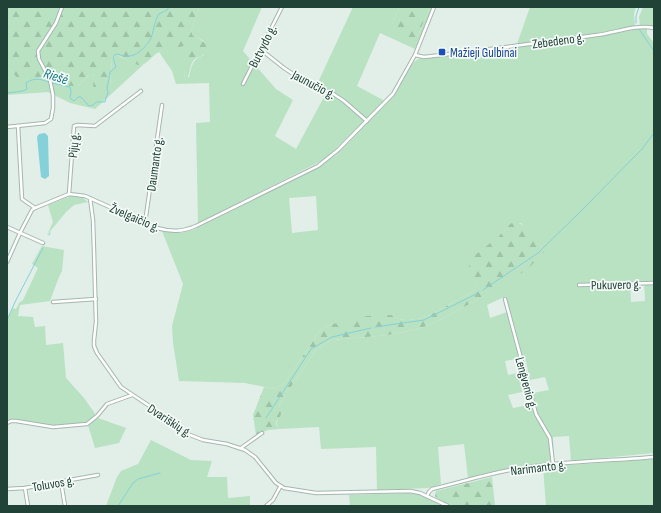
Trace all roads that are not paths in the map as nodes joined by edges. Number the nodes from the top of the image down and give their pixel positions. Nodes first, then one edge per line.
1 (62, 7) edge
2 (282, 7) edge
3 (434, 7) edge
4 (654, 28) edge
5 (260, 49) junction
6 (415, 55) junction
7 (243, 84) dead end
8 (141, 92) dead end
9 (162, 105) dead end
10 (367, 121) junction
11 (18, 126) junction
12 (7, 127) edge
13 (69, 194) junction
14 (90, 198) junction
15 (35, 208) junction
16 (145, 223) junction
17 (7, 226) edge
18 (20, 233) junction
19 (42, 243) dead end
20 (7, 262) edge
21 (654, 283) edge
22 (579, 285) dead end
23 (96, 299) junction
24 (505, 299) dead end
25 (53, 302) dead end
26 (132, 395) junction
27 (7, 423) edge
28 (262, 433) dead end
29 (240, 448) junction
30 (654, 456) edge
31 (553, 464) junction
32 (98, 475) dead end
33 (61, 482) junction
34 (280, 487) junction
35 (25, 488) junction
36 (7, 489) edge
37 (427, 496) junction
38 (28, 506) edge
39 (65, 506) edge
40 (266, 506) edge
41 (448, 506) edge

1 - 11 street
2 - 5 street, Butvydo g.
3 - 6 street, Žvelgaičio g.
4 - 6 street, Zebedeno g.
5 - 7 street, Butvydo g.
5 - 10 street, Jaunučio g.
6 - 10 street, Žvelgaičio g.
8 - 13 street, Pijų g.
9 - 16 street, Daumanto g.
10 - 16 street, Žvelgaičio g.
11 - 12 street
11 - 15 street
13 - 14 street, Žvelgaičio g.
13 - 15 street
14 - 16 street, Žvelgaičio g.
14 - 23 street, Dvariškių g.
15 - 18 street
17 - 18 street
18 - 19 street
18 - 20 street
21 - 22 street, Pukuvero g.
23 - 25 street
23 - 26 street, Dvariškių g.
24 - 31 street, Lengvenio g.
26 - 27 street
26 - 29 street, Dvariškių g.
28 - 29 street
29 - 34 street, Dvariškių g.
30 - 31 street, Narimanto g.
31 - 37 street, Narimanto g.
32 - 33 street, Toluvos g.
33 - 35 street, Toluvos g.
33 - 39 street
34 - 37 street
34 - 40 street
35 - 36 street, Toluvos g.
35 - 38 street
37 - 41 street

